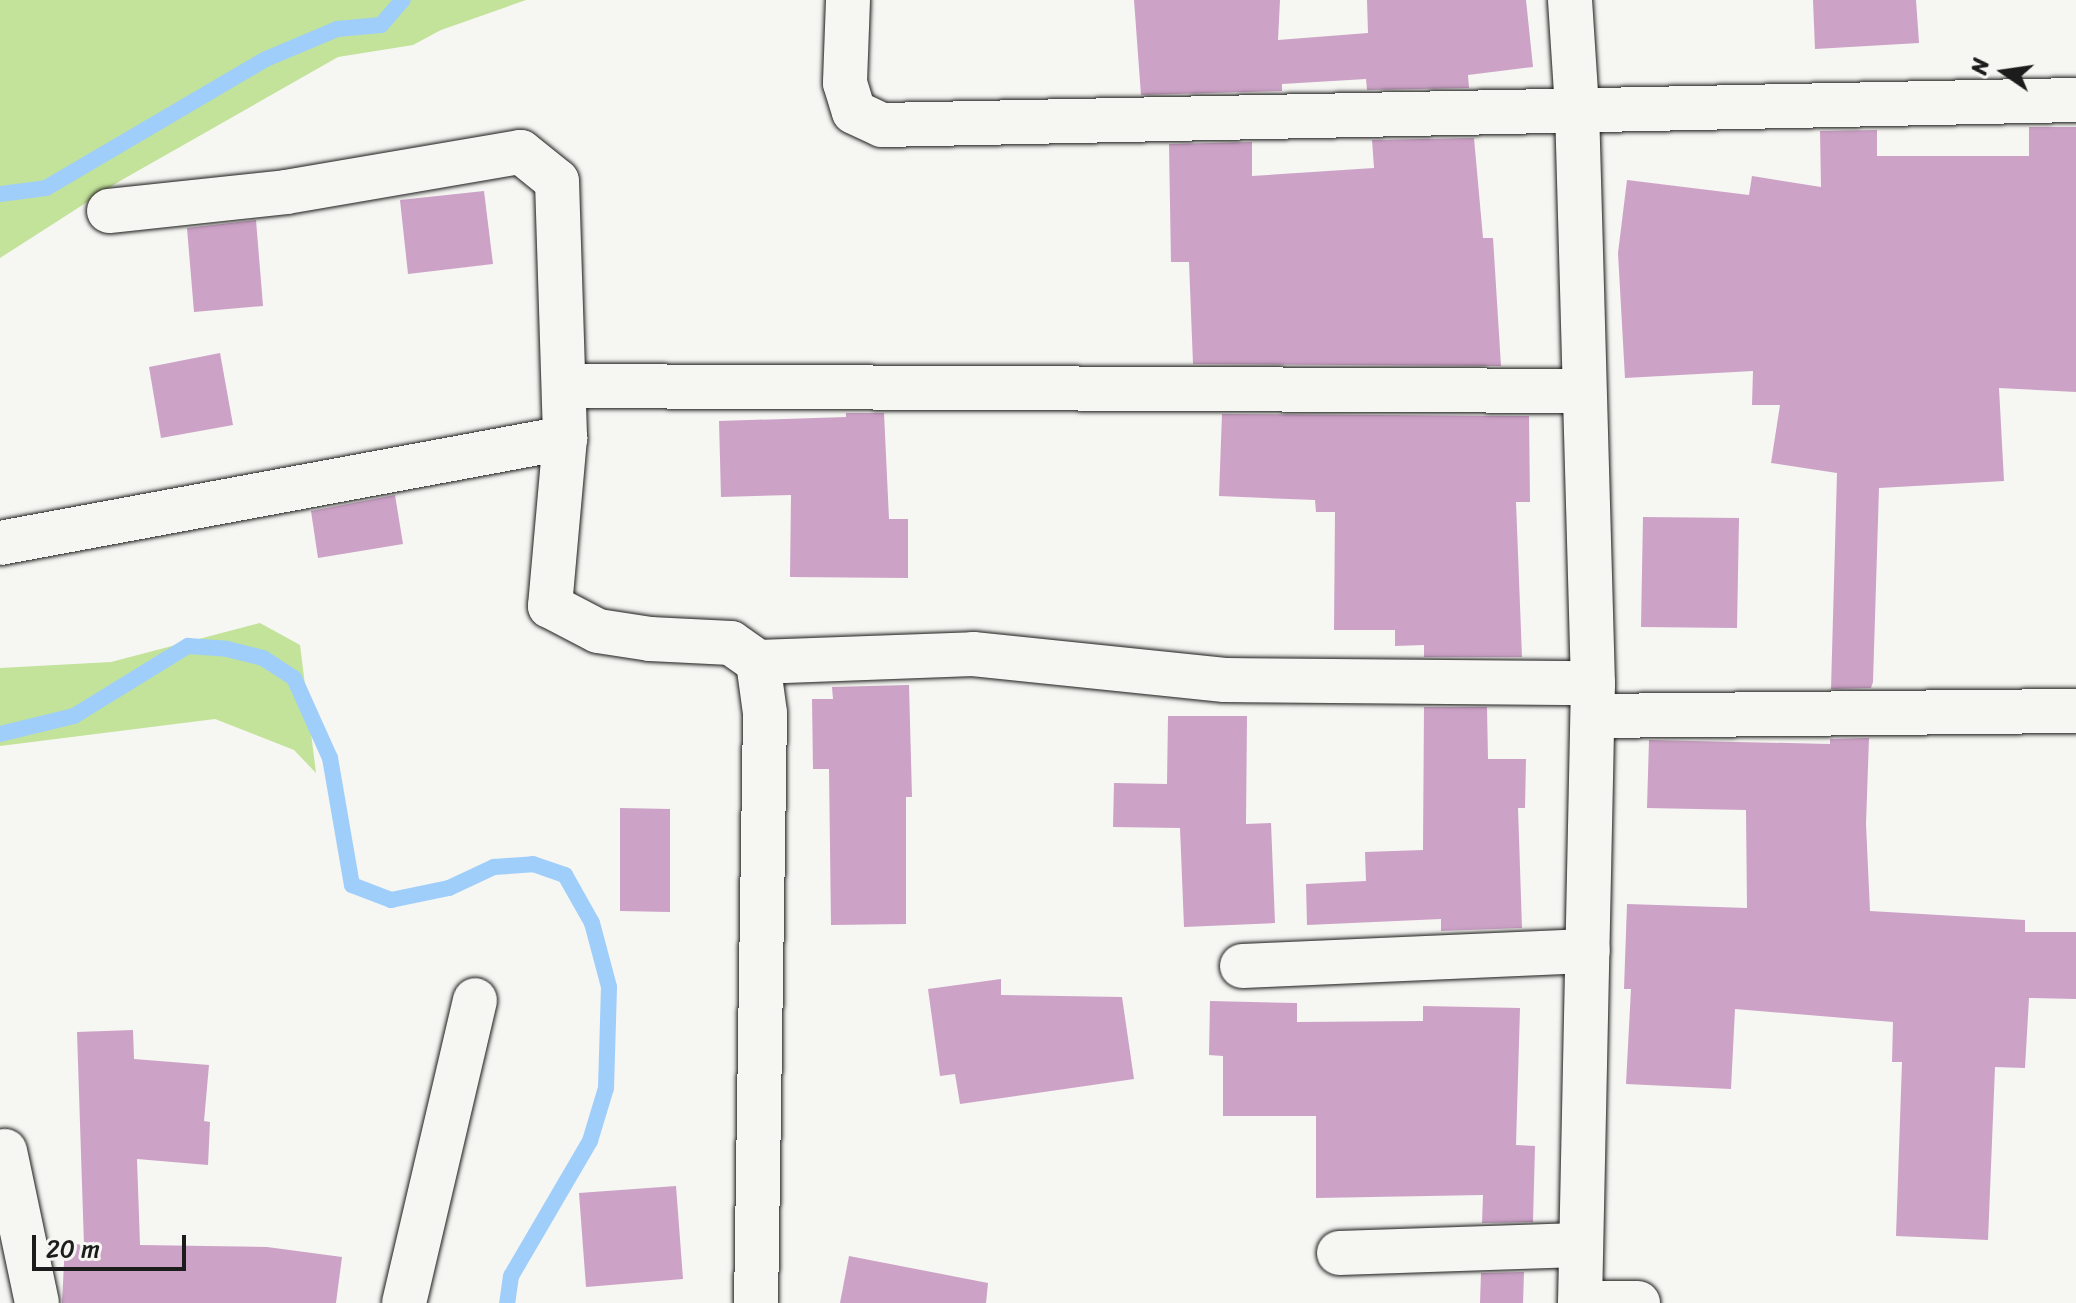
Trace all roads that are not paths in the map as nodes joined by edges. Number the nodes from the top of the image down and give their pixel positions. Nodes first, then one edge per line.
1 (848, 0) edge
2 (1570, 0) edge
3 (2076, 100) edge
4 (1577, 108) junction
5 (109, 211) dead end
6 (564, 386) junction
7 (1583, 391) junction
8 (565, 438) junction
9 (0, 543) edge
10 (758, 662) junction
11 (1593, 699) junction
12 (2076, 711) edge
13 (1588, 951) junction
14 (1242, 966) dead end
15 (475, 1000) dead end
16 (5, 1151) dead end
17 (1579, 1245) junction
18 (1339, 1253) dead end
19 (37, 1303) edge
20 (404, 1303) edge
21 (756, 1303) edge
22 (1580, 1303) edge
23 (1638, 1303) edge

1 - 4 street
2 - 4 street
3 - 4 street
4 - 7 street
5 - 6 street
6 - 7 street
6 - 8 street
7 - 11 street
8 - 9 street
8 - 10 street
10 - 11 street
10 - 21 street
11 - 12 street
11 - 13 street
13 - 14 street
13 - 17 street
15 - 20 street
16 - 19 street
17 - 18 street
17 - 22 street
22 - 23 street

